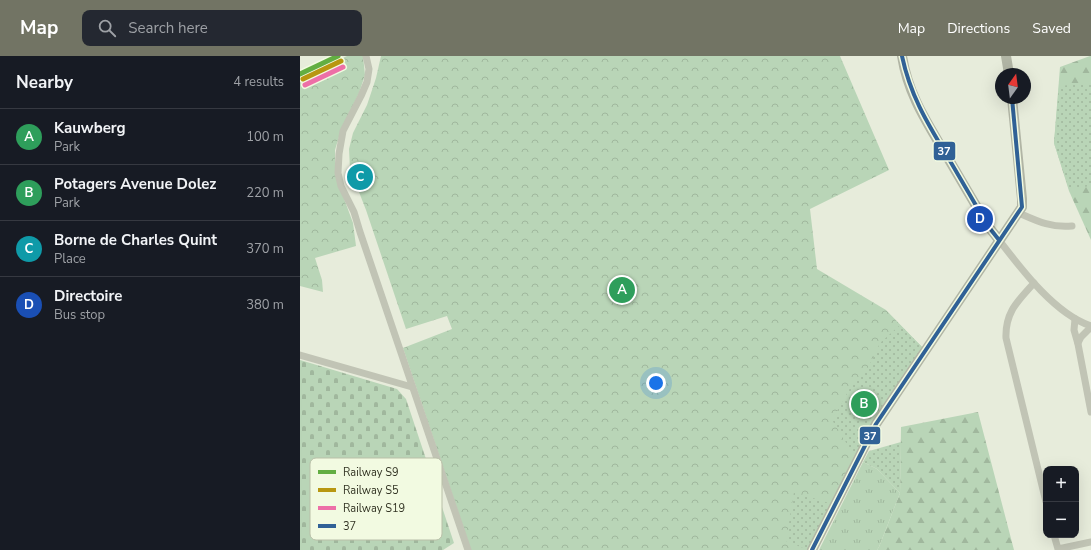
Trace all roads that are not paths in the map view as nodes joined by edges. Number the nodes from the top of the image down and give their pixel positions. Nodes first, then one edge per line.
1 (366, 56) edge
2 (902, 56) edge
3 (1006, 56) edge
4 (1008, 68) edge
5 (1013, 104) edge
6 (1019, 213) junction
7 (1072, 226) dead end
8 (999, 240) junction
9 (1034, 283) junction
10 (1075, 319) junction
11 (1091, 326) edge
12 (1078, 344) junction
13 (300, 355) edge
14 (412, 386) junction
15 (1091, 412) edge
16 (437, 458) edge
17 (442, 474) edge
18 (1043, 490) edge
19 (1055, 538) edge
20 (1091, 542) edge
21 (468, 550) edge
22 (812, 550) edge

1 - 14 street
2 - 8 street
3 - 4 street
5 - 6 street
6 - 7 street
6 - 8 street
8 - 9 street
8 - 22 street
9 - 10 street
9 - 18 street
10 - 11 street
10 - 12 street
11 - 12 street
12 - 15 street
13 - 14 street
14 - 16 street
17 - 21 street
19 - 20 street

